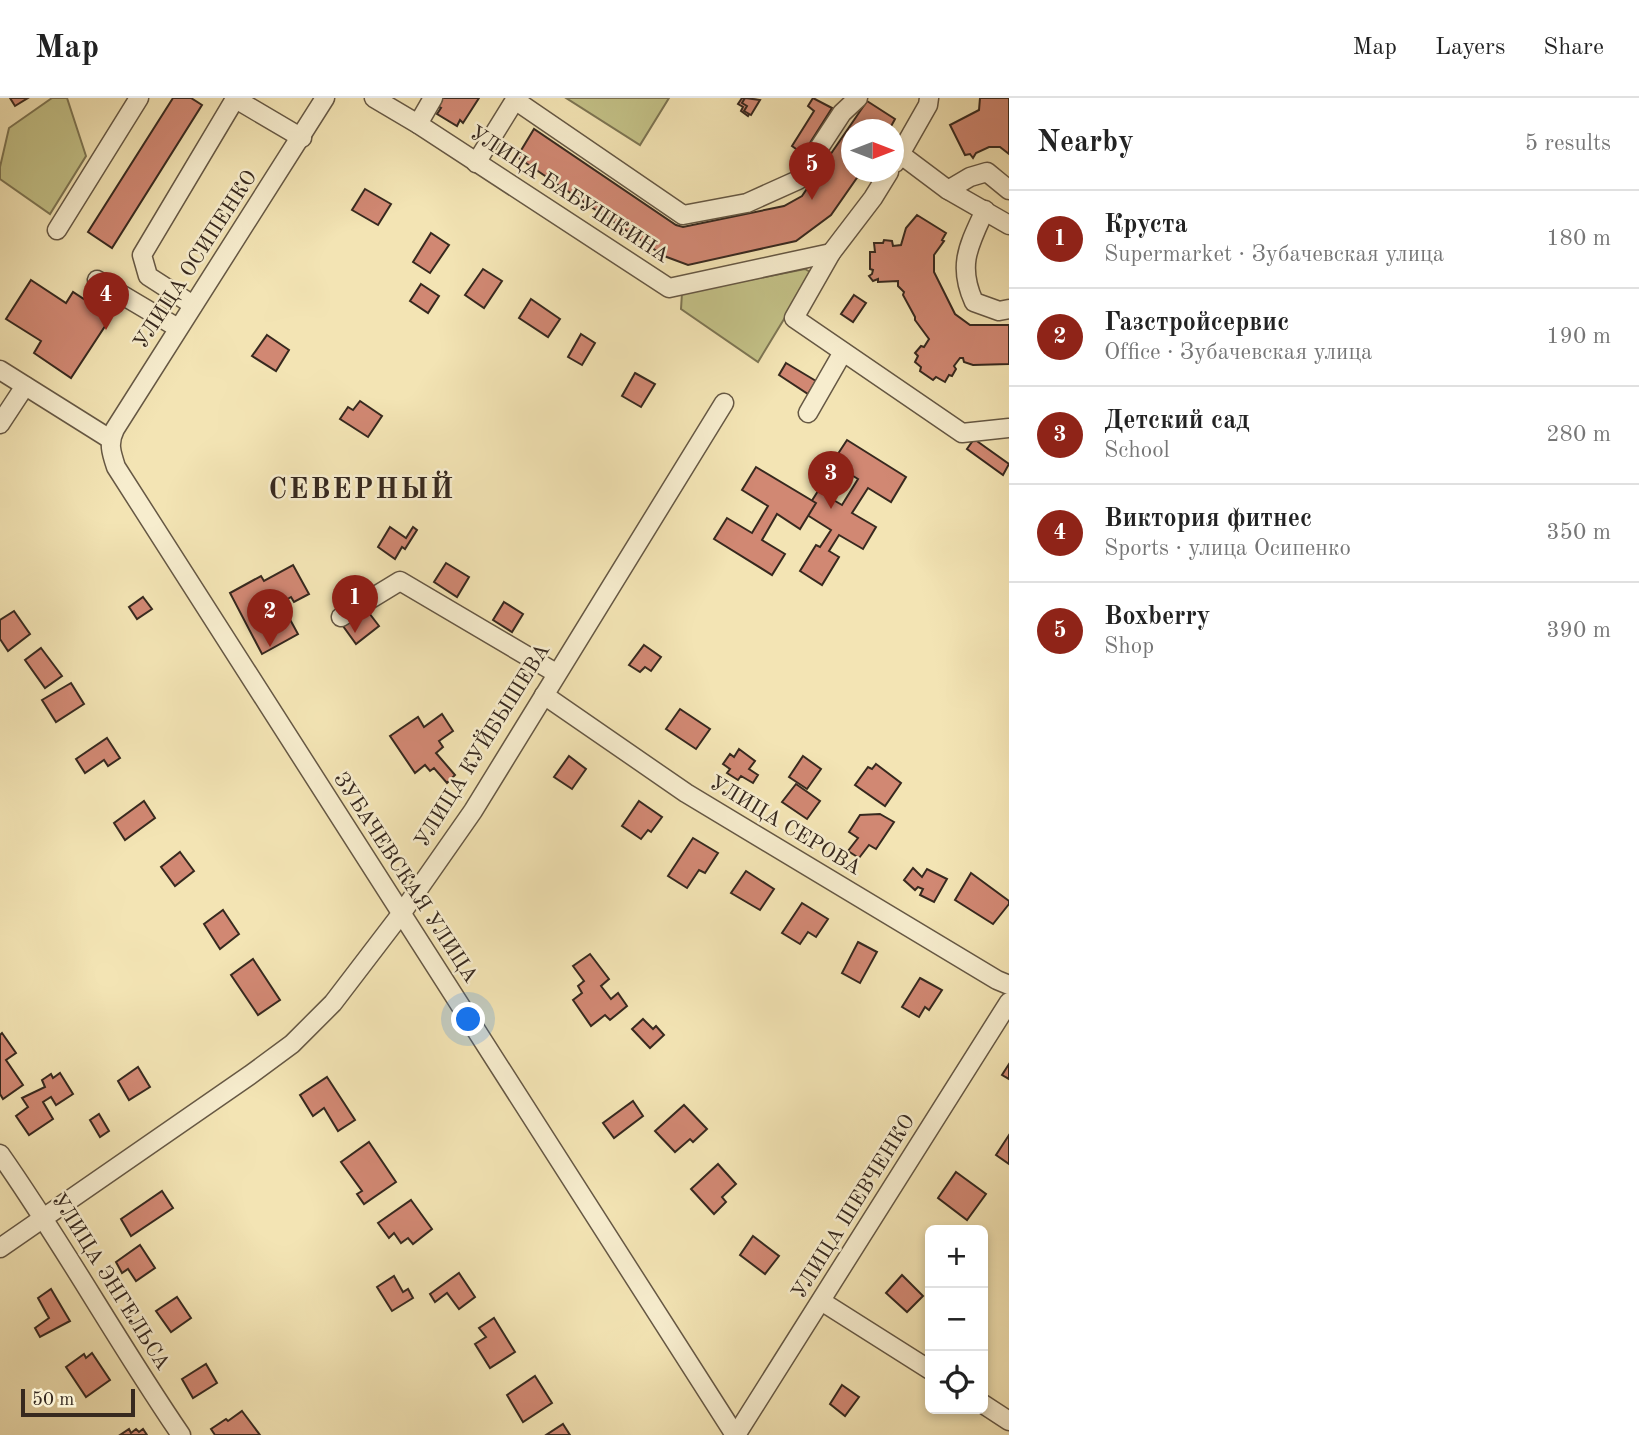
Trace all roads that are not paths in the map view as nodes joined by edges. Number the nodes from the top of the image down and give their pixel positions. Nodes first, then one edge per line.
1 (139, 98) edge
2 (235, 98) edge
3 (325, 98) edge
4 (374, 98) edge
5 (433, 98) edge
6 (858, 98) edge
7 (929, 98) edge
8 (515, 99) edge
9 (418, 124) junction
10 (302, 138) junction
11 (904, 147) edge
12 (477, 163) junction
13 (904, 163) edge
14 (883, 182) edge
15 (948, 190) junction
16 (1009, 190) edge
17 (985, 210) junction
18 (1009, 225) edge
19 (57, 230) dead end
20 (831, 253) junction
21 (97, 279) dead end
22 (193, 305) junction
23 (1009, 309) edge
24 (178, 328) junction
25 (843, 352) junction
26 (0, 370) edge
27 (25, 386) junction
28 (724, 403) dead end
29 (808, 413) dead end
30 (0, 424) edge
31 (1009, 428) edge
32 (110, 444) junction
33 (341, 617) dead end
34 (556, 673) junction
35 (544, 695) junction
36 (401, 914) junction
37 (1009, 985) edge
38 (1009, 1002) edge
39 (0, 1154) edge
40 (44, 1216) junction
41 (0, 1248) edge
42 (821, 1301) junction
43 (925, 1367) edge
44 (988, 1407) edge
45 (1009, 1421) edge
46 (180, 1435) edge
47 (736, 1435) edge

1 - 19 street
2 - 10 street
2 - 22 street
3 - 10 street, УЛИЦА ОСИПЕНКО
4 - 9 street, УЛИЦА БАБУШКИНА
5 - 9 street
6 - 8 street
7 - 11 street
8 - 12 street
9 - 12 street, УЛИЦА БАБУШКИНА
10 - 22 street, УЛИЦА ОСИПЕНКО
12 - 20 street, УЛИЦА БАБУШКИНА
13 - 15 street
14 - 20 street
15 - 16 street
15 - 17 street
17 - 18 street
17 - 23 street
20 - 25 street
21 - 24 street
22 - 24 street, УЛИЦА ОСИПЕНКО
24 - 32 street, УЛИЦА ОСИПЕНКО
25 - 29 street
25 - 31 street
26 - 27 street
27 - 30 street
27 - 32 street
28 - 34 street, УЛИЦА КУЙБЫШЕВА
32 - 36 street, ЗУБАЧЕВСКАЯ УЛИЦА
33 - 34 street
34 - 35 street, УЛИЦА КУЙБЫШЕВА
35 - 36 street, УЛИЦА КУЙБЫШЕВА
35 - 37 street, УЛИЦА СЕРОВА
36 - 40 street, УЛИЦА КУЙБЫШЕВА
36 - 47 street, ЗУБАЧЕВСКАЯ УЛИЦА
38 - 42 street, УЛИЦА ШЕВЧЕНКО
39 - 40 street, УЛИЦА ЭНГЕЛЬСА
40 - 41 street, УЛИЦА КУЙБЫШЕВА
40 - 46 street, УЛИЦА ЭНГЕЛЬСА
42 - 43 street
42 - 47 street, УЛИЦА ШЕВЧЕНКО
44 - 45 street

